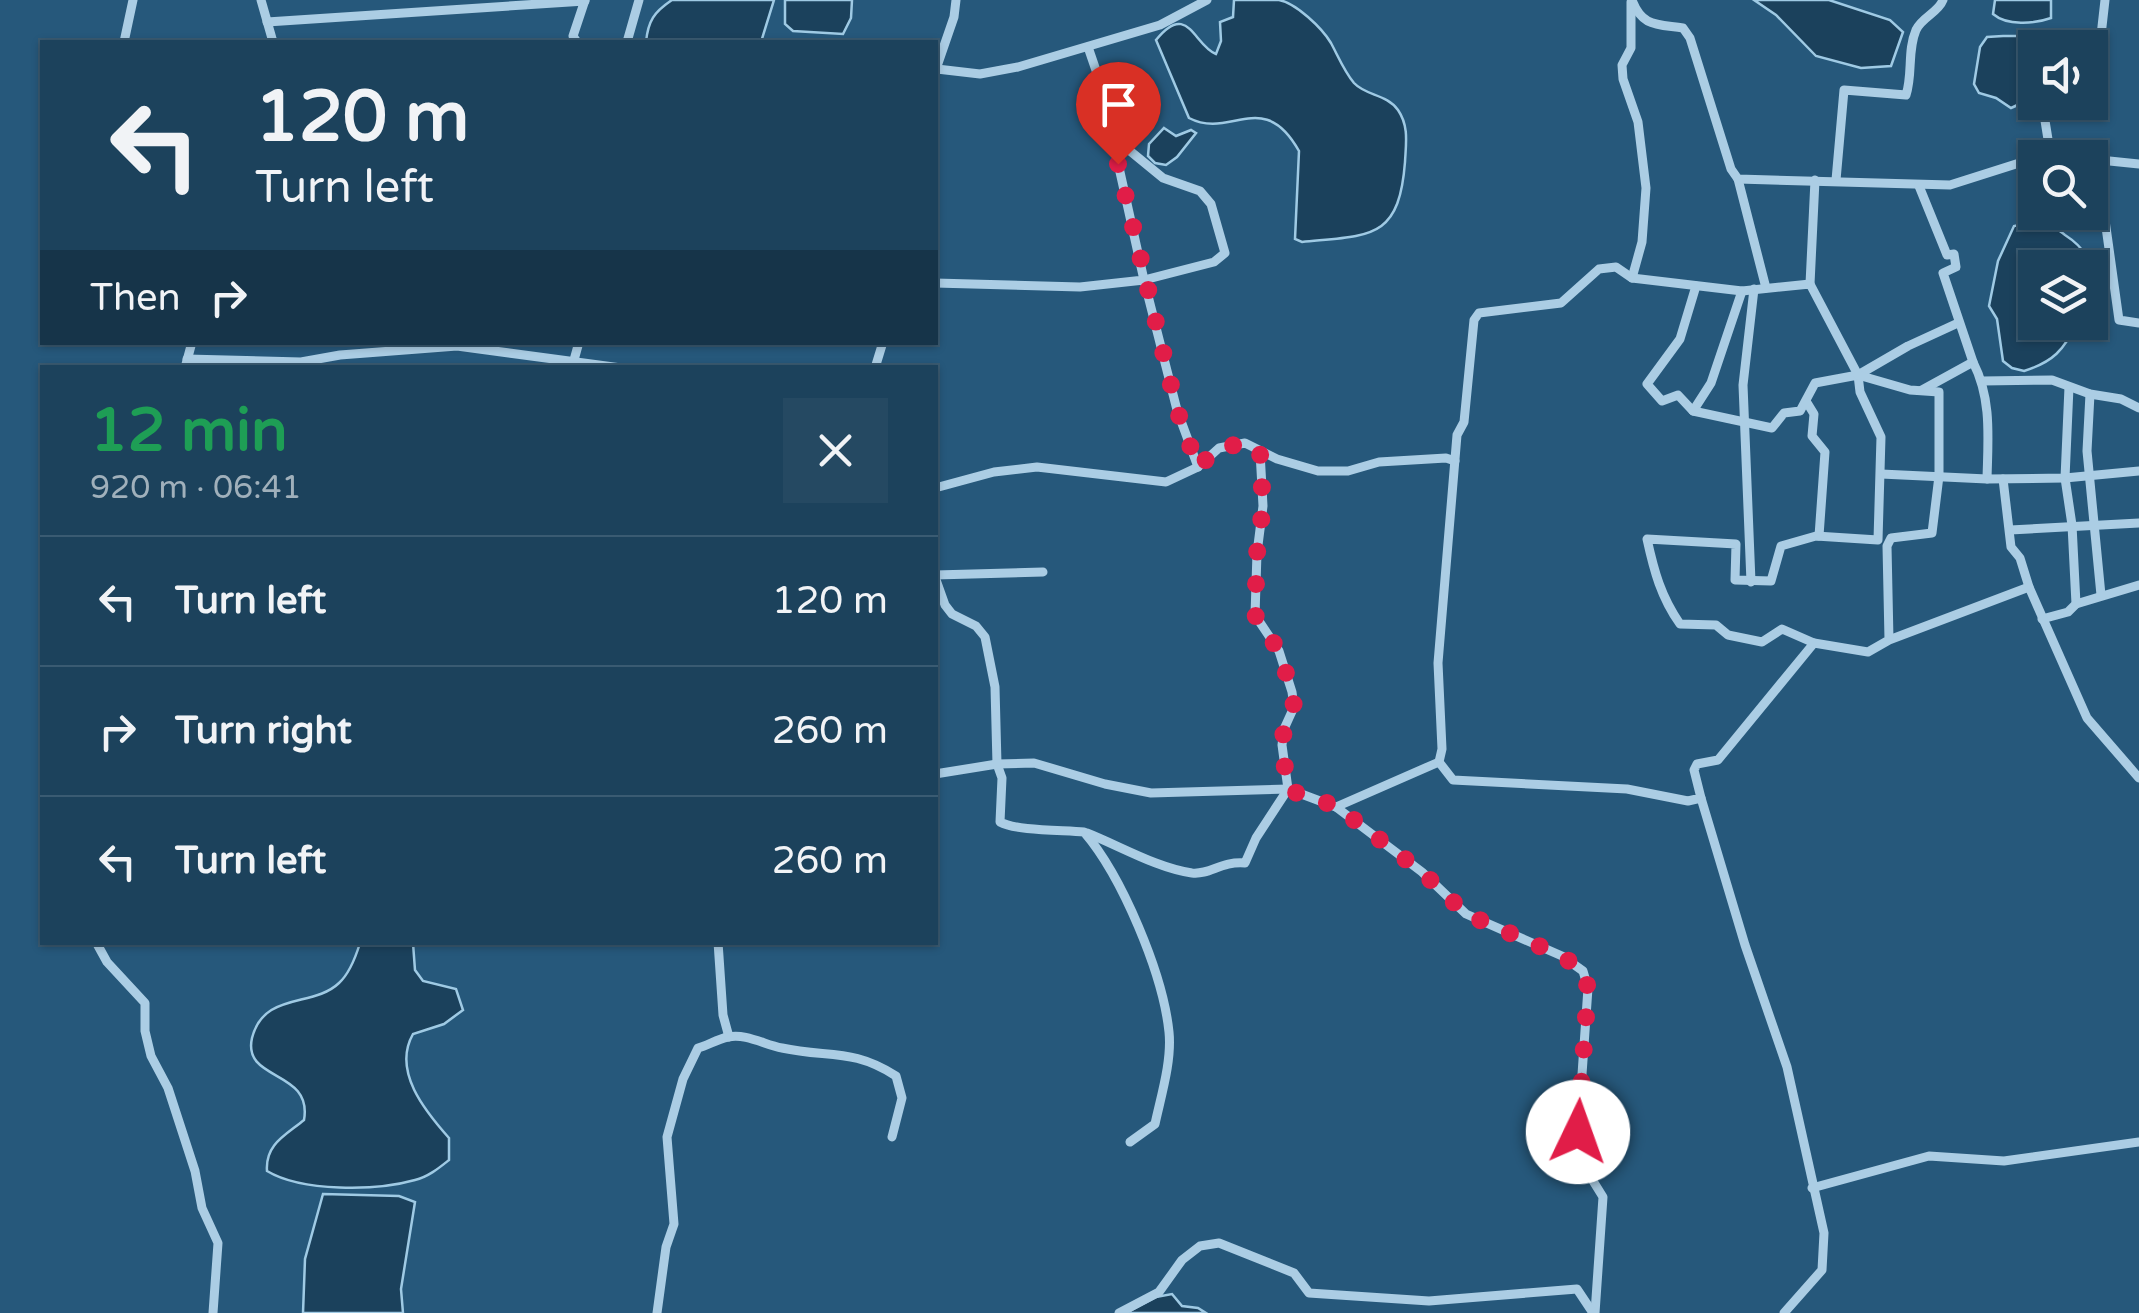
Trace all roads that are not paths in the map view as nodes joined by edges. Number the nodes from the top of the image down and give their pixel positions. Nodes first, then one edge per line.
1 (133, 0) edge
2 (261, 0) edge
3 (585, 0) edge
4 (639, 0) edge
5 (956, 0) edge
6 (1207, 0) edge
7 (1631, 0) edge
8 (1943, 0) edge
9 (2105, 0) edge
10 (267, 22) junction
11 (2102, 30) edge
12 (124, 40) edge
13 (272, 40) edge
14 (576, 40) edge
15 (628, 40) edge
16 (1088, 47) junction
17 (938, 64) edge
18 (938, 70) edge
19 (1113, 137) junction
20 (2108, 161) edge
21 (2018, 163) edge
22 (2139, 164) edge
23 (1738, 178) junction
24 (1815, 180) junction
25 (1836, 180) junction
26 (1919, 186) junction
27 (2106, 230) edge
28 (1632, 278) junction
29 (1144, 280) junction
30 (938, 283) edge
31 (1810, 284) junction
32 (1696, 286) junction
33 (1766, 288) junction
34 (1754, 289) junction
35 (1742, 292) junction
36 (1958, 323) junction
37 (2139, 323) edge
38 (578, 345) edge
39 (574, 360) junction
40 (1973, 362) junction
41 (186, 363) edge
42 (603, 365) edge
43 (1858, 375) junction
44 (1982, 380) junction
45 (2069, 388) junction
46 (1922, 390) junction
47 (2090, 394) junction
48 (1806, 401) junction
49 (2139, 408) edge
50 (1693, 411) junction
51 (1747, 424) junction
52 (1260, 452) junction
53 (1455, 462) junction
54 (1198, 467) junction
55 (2139, 471) edge
56 (1881, 474) junction
57 (2090, 474) junction
58 (1939, 476) junction
59 (2064, 478) junction
60 (1986, 479) junction
61 (2003, 479) junction
62 (938, 487) edge
63 (2139, 523) edge
64 (2092, 524) junction
65 (2072, 525) junction
66 (2010, 530) junction
67 (1819, 536) junction
68 (1883, 542) junction
69 (1043, 572) dead end
70 (938, 576) edge
71 (1750, 582) junction
72 (2139, 584) edge
73 (938, 585) edge
74 (2029, 588) junction
75 (2101, 595) junction
76 (2076, 604) junction
77 (2042, 619) junction
78 (1889, 640) junction
79 (1814, 643) junction
80 (1440, 762) junction
81 (996, 764) junction
82 (938, 774) edge
83 (2139, 778) edge
84 (1288, 790) junction
85 (1701, 798) junction
86 (1336, 806) junction
87 (1084, 832) junction
88 (98, 945) edge
89 (718, 945) edge
90 (729, 1037) junction
91 (892, 1137) dead end
92 (1130, 1142) dead end
93 (2139, 1142) edge
94 (1812, 1188) junction
95 (213, 1313) edge
96 (657, 1313) edge
97 (1119, 1313) edge
98 (1594, 1313) edge
99 (1784, 1313) edge

1 - 12 street
2 - 10 street
3 - 10 street
3 - 14 street
4 - 15 street
5 - 17 street
6 - 16 street
7 - 23 street
7 - 28 street
8 - 25 street
9 - 11 street
10 - 13 street
16 - 18 street
16 - 19 street
19 - 29 street
19 - 29 street
20 - 22 street
21 - 26 street
23 - 24 street
23 - 33 street
24 - 25 street
24 - 31 street
25 - 26 street
26 - 36 street
27 - 37 street
28 - 32 street
28 - 53 street
29 - 30 street
29 - 54 street
31 - 33 street
31 - 43 street
32 - 35 street
32 - 50 street
33 - 34 street
34 - 35 street
34 - 51 street
35 - 50 street
36 - 40 street
36 - 43 street
38 - 39 street
39 - 41 street
39 - 42 street
40 - 44 street
40 - 46 street
43 - 46 street
43 - 48 street
43 - 56 street
44 - 45 street
44 - 60 street
45 - 47 street
45 - 59 street
46 - 58 street
47 - 49 street
47 - 57 street
48 - 51 street
48 - 67 street
50 - 51 street
51 - 71 street
52 - 53 street
52 - 54 street
52 - 84 street
53 - 80 street
54 - 62 street
55 - 57 street
56 - 58 street
56 - 68 street
57 - 59 street
57 - 64 street
58 - 60 street
58 - 68 street
59 - 61 street
59 - 65 street
60 - 61 street
61 - 66 street
63 - 64 street
64 - 65 street
64 - 75 street
65 - 66 street
65 - 76 street
66 - 74 street
67 - 68 street
67 - 71 street
68 - 78 street
69 - 70 street
71 - 79 street
72 - 75 street
73 - 81 street
74 - 77 street
74 - 78 street
75 - 76 street
76 - 77 street
77 - 83 street
78 - 79 street
79 - 85 street
80 - 85 street
80 - 86 street
81 - 82 street
81 - 84 street
81 - 87 street
84 - 86 street
84 - 87 street
85 - 94 street
86 - 98 street
87 - 92 street
88 - 95 street
89 - 90 street
90 - 91 street
90 - 96 street
93 - 94 street
94 - 99 street
97 - 98 street

